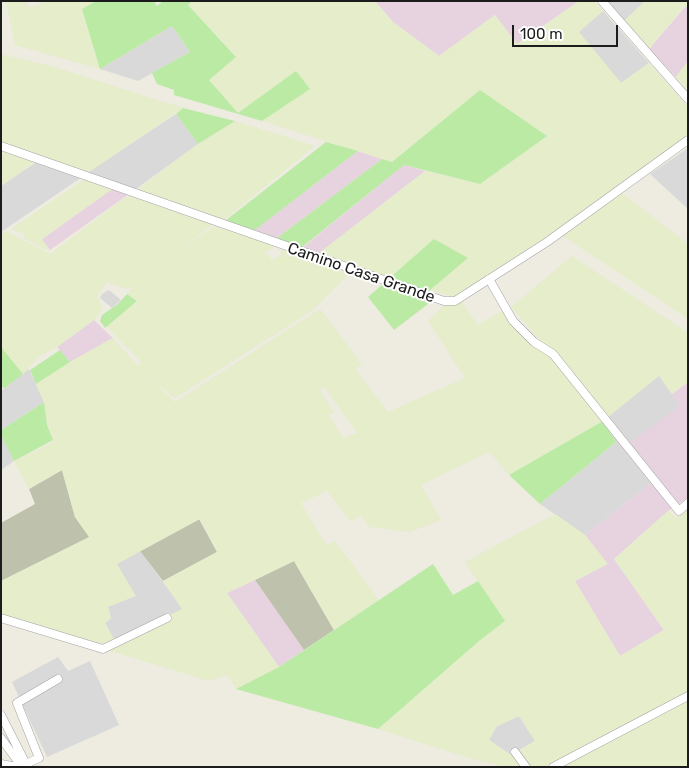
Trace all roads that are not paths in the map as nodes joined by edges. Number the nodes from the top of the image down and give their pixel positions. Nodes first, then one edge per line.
1 (602, 1) edge
2 (688, 99) edge
3 (688, 140) edge
4 (1, 146) edge
5 (489, 279) junction
6 (688, 503) edge
7 (1, 618) edge
8 (167, 618) dead end
9 (58, 679) dead end
10 (688, 696) edge
11 (1, 715) edge
12 (1, 738) edge
13 (515, 752) dead end
14 (1, 764) edge
15 (24, 766) edge
16 (17, 767) edge
17 (526, 767) edge
18 (553, 767) edge

1 - 2 street
3 - 5 street, Camino Casa Grande
4 - 5 street, Camino Casa Grande
5 - 6 street
7 - 8 street
9 - 15 street
10 - 18 street
11 - 15 street
12 - 15 street
13 - 17 street
14 - 16 street

